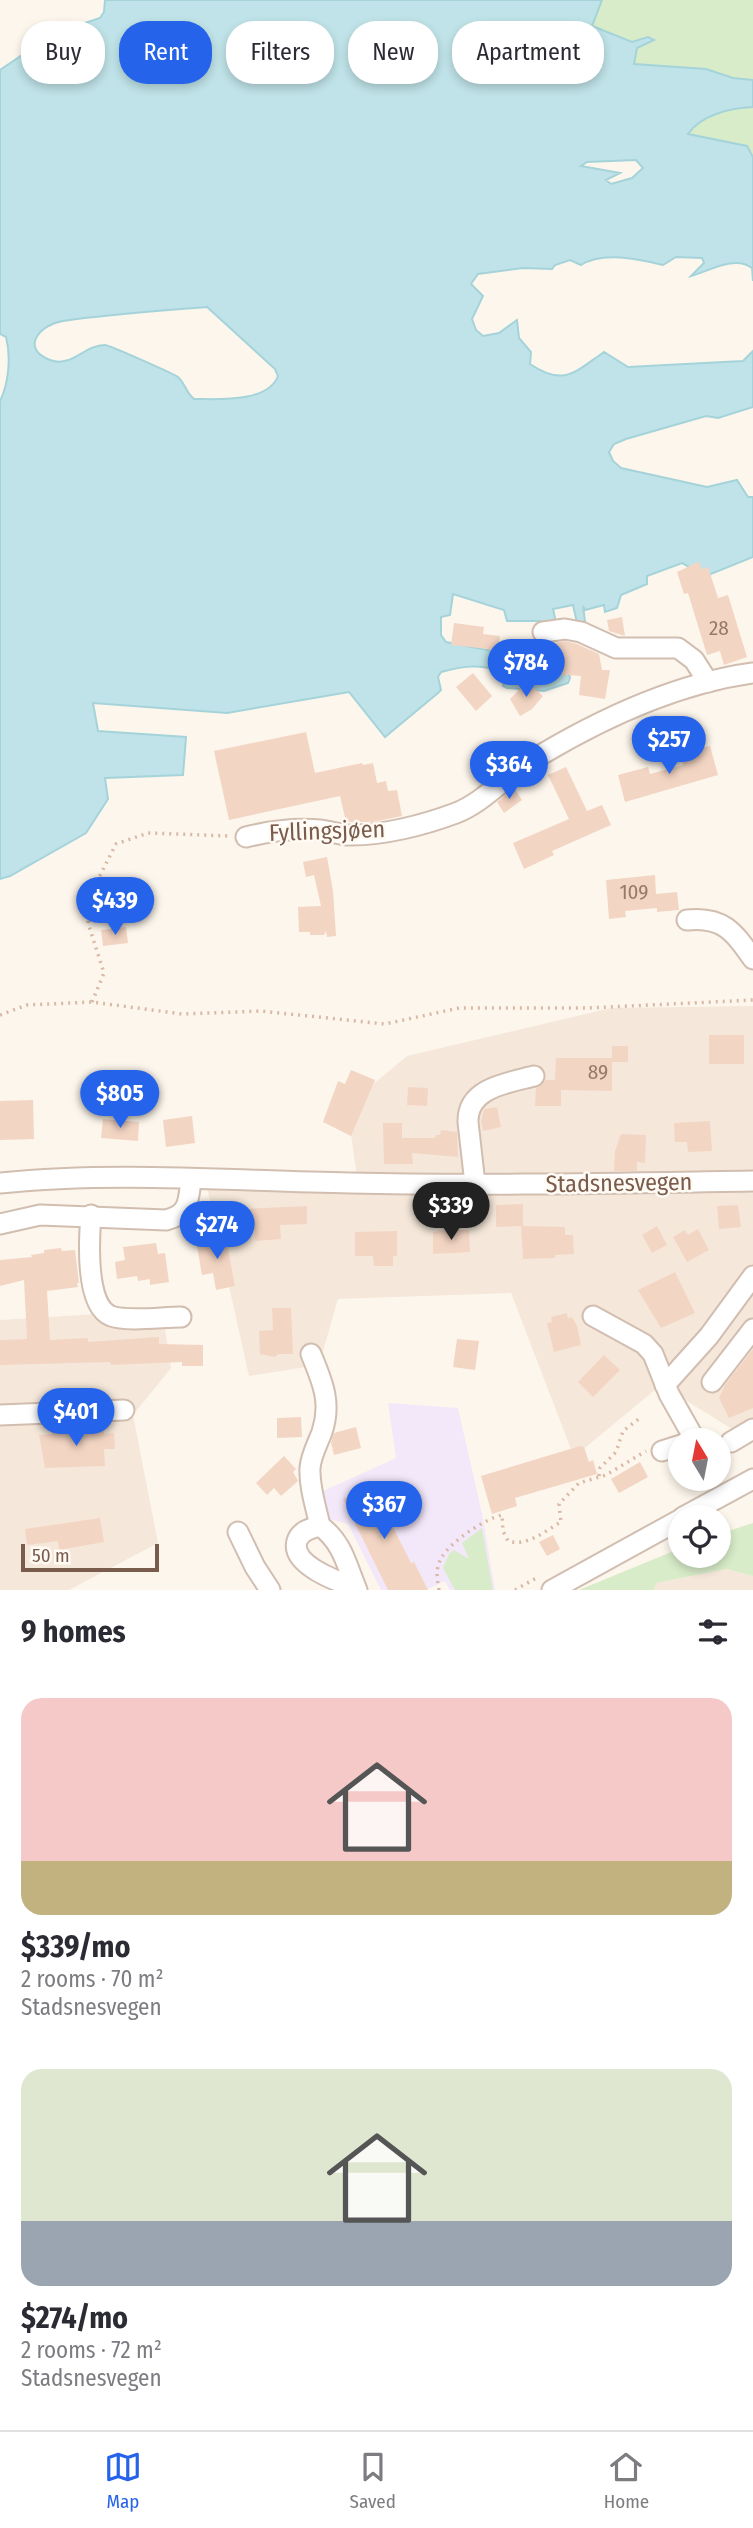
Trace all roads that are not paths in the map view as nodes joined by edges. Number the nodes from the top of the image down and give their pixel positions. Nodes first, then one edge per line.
1 (542, 632) dead end
2 (750, 679) edge
3 (708, 682) junction
4 (246, 837) road end
5 (687, 920) dead end
6 (753, 958) edge
7 (534, 1076) dead end
8 (191, 1180) junction
9 (753, 1181) edge
10 (0, 1183) edge
11 (475, 1184) junction
12 (91, 1215) junction
13 (0, 1224) edge
14 (753, 1276) edge
15 (593, 1316) dead end
16 (181, 1317) dead end
17 (753, 1329) edge
18 (311, 1354) dead end
19 (712, 1382) dead end
20 (665, 1385) junction
21 (124, 1410) dead end
22 (0, 1415) edge
23 (688, 1428) edge
24 (753, 1429) edge
25 (732, 1441) edge
26 (668, 1449) edge
27 (662, 1451) road end
28 (753, 1479) edge
29 (732, 1484) edge
30 (714, 1491) edge
31 (698, 1505) edge
32 (320, 1526) junction
33 (668, 1526) edge
34 (239, 1532) dead end
35 (327, 1585) edge
36 (356, 1589) edge
37 (270, 1590) edge
38 (552, 1590) edge

1 - 3 street
2 - 3 street, Fyllingsjøen
3 - 4 street, Fyllingsjøen
5 - 6 street
7 - 11 street
8 - 10 street, Stadsnesvegen
8 - 11 street, Stadsnesvegen
8 - 12 street
9 - 11 street, Stadsnesvegen
12 - 13 street
12 - 16 street
14 - 20 street
15 - 20 street
17 - 19 street
18 - 32 street
20 - 23 street
21 - 22 street
24 - 25 street
26 - 27 street
28 - 29 street
30 - 31 street
32 - 35 street
32 - 36 street
33 - 38 street
34 - 37 street
35 - 36 street

